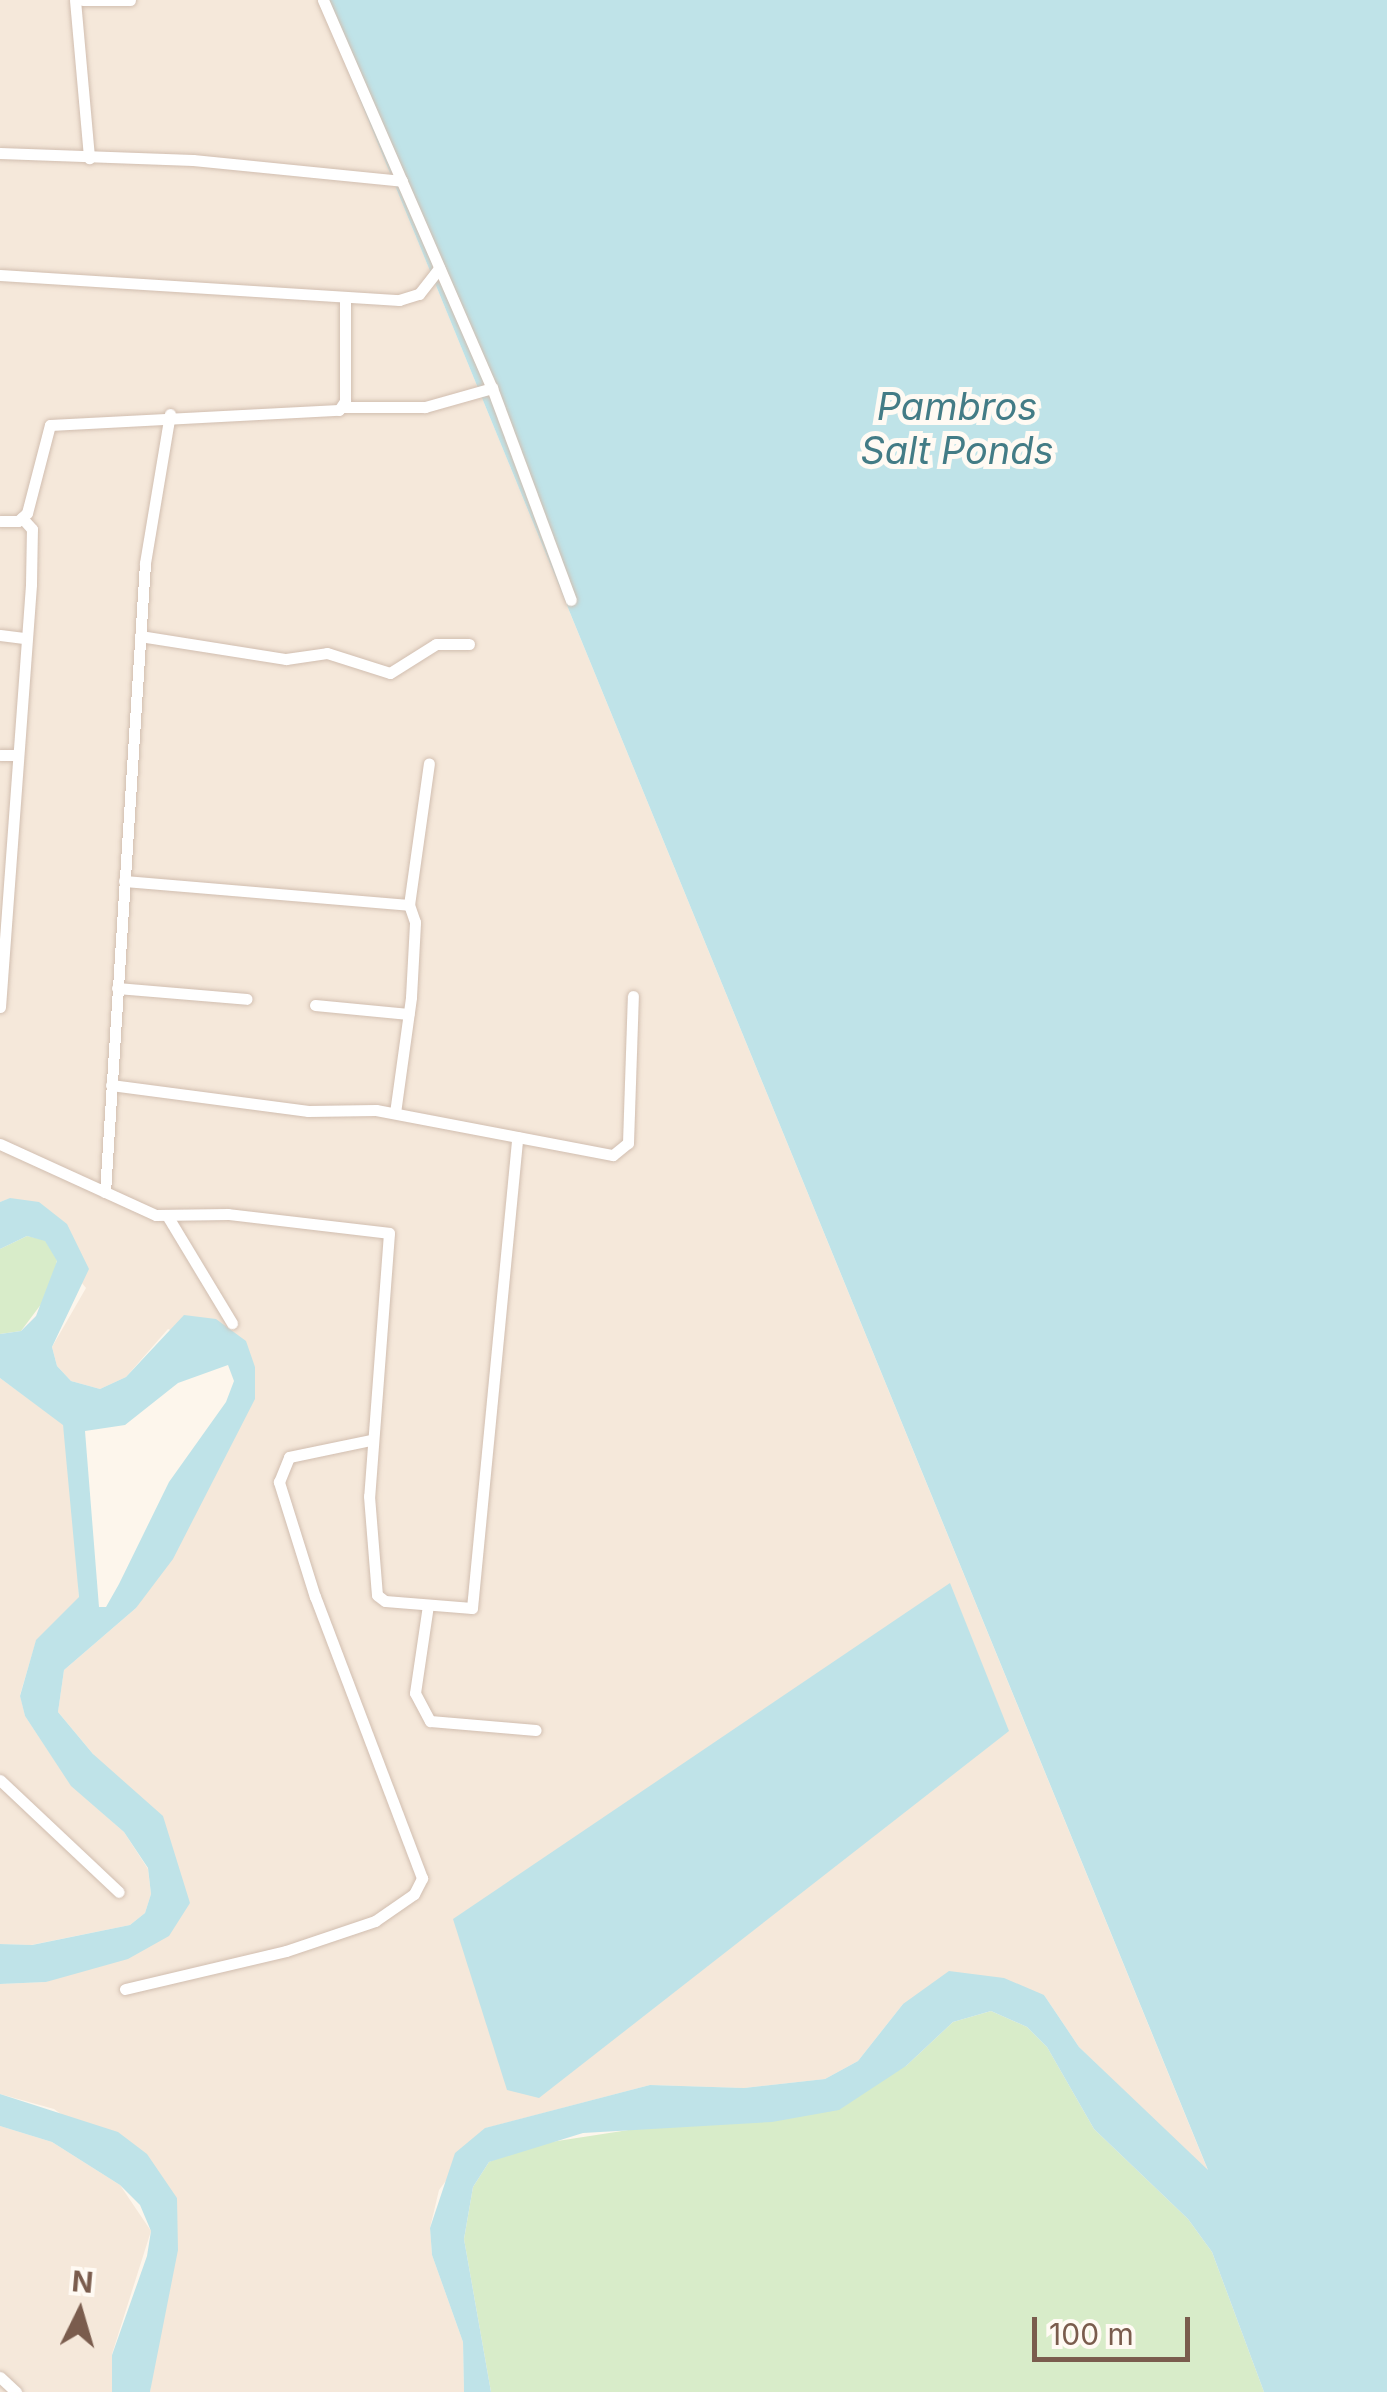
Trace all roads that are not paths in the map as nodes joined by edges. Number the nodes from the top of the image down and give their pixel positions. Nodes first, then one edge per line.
1 (75, 0) edge
2 (83, 0) edge
3 (130, 0) edge
4 (322, 0) edge
5 (0, 153) edge
6 (89, 158) junction
7 (402, 181) junction
8 (439, 268) junction
9 (0, 275) edge
10 (345, 299) junction
11 (492, 388) junction
12 (342, 408) junction
13 (170, 414) junction
14 (22, 518) junction
15 (0, 521) edge
16 (571, 600) dead end
17 (0, 635) edge
18 (140, 636) junction
19 (24, 638) junction
20 (469, 644) dead end
21 (0, 756) edge
22 (18, 756) junction
23 (429, 763) dead end
24 (124, 881) junction
25 (408, 904) junction
26 (116, 988) junction
27 (633, 996) dead end
28 (247, 999) dead end
29 (315, 1006) dead end
30 (0, 1008) edge
31 (408, 1014) junction
32 (111, 1085) junction
33 (395, 1114) junction
34 (517, 1137) junction
35 (0, 1144) edge
36 (105, 1192) junction
37 (168, 1217) junction
38 (232, 1323) dead end
39 (371, 1440) junction
40 (428, 1605) junction
41 (536, 1730) dead end
42 (0, 1780) edge
43 (119, 1892) dead end
44 (125, 1989) dead end
45 (0, 2378) edge
46 (16, 2392) edge

1 - 6 street
2 - 3 street
4 - 7 street
5 - 6 street
6 - 7 street
7 - 8 street
8 - 10 street
8 - 11 street
9 - 10 street
10 - 12 street
11 - 12 street
11 - 16 street
12 - 13 street
13 - 14 street
13 - 18 street
14 - 15 street
14 - 19 street
17 - 19 street
18 - 20 street
18 - 24 street
19 - 22 street
21 - 22 street
22 - 30 street
23 - 25 street
24 - 25 street
24 - 26 street
25 - 31 street
26 - 28 street
26 - 32 street
27 - 34 street
29 - 31 street
31 - 33 street
32 - 33 street
32 - 36 street
33 - 34 street
34 - 40 street
35 - 36 street
36 - 37 street
37 - 38 street
37 - 39 street
39 - 40 street
39 - 44 street
40 - 41 street
42 - 43 street
45 - 46 street

